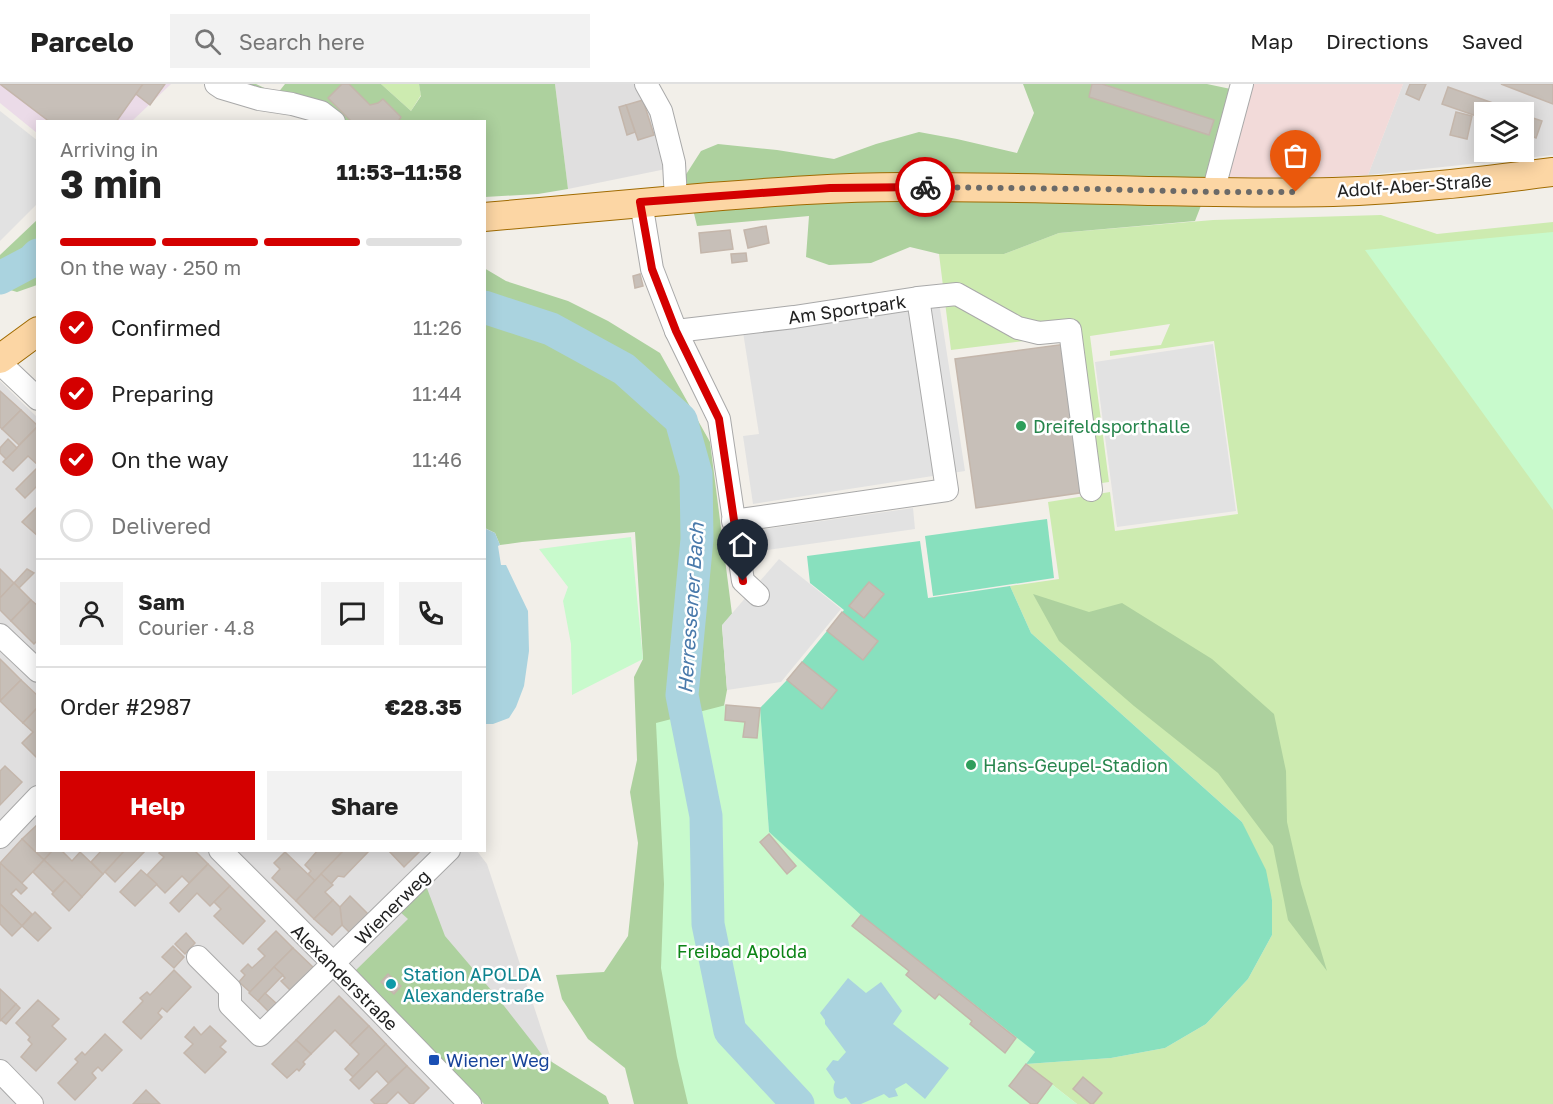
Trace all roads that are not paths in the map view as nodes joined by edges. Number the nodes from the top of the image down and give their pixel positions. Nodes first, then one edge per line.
1 (216, 84) edge
2 (646, 84) edge
3 (1242, 84) edge
4 (331, 120) edge
5 (1553, 172) edge
6 (1213, 192) junction
7 (676, 200) junction
8 (640, 202) junction
9 (486, 217) edge
10 (918, 298) junction
11 (676, 331) junction
12 (36, 333) edge
13 (0, 361) edge
14 (36, 397) edge
15 (1090, 490) dead end
16 (733, 521) junction
17 (758, 595) dead end
18 (0, 635) edge
19 (36, 669) edge
20 (36, 799) edge
21 (0, 837) edge
22 (222, 852) edge
23 (447, 852) edge
24 (198, 957) dead end
25 (334, 964) junction
26 (0, 1071) edge
27 (32, 1104) edge
28 (470, 1104) edge

1 - 4 street
2 - 7 street
3 - 6 street
5 - 6 main road, Adolf-Aber-Straße
6 - 7 main road, Adolf-Aber-Straße
7 - 8 main road, Adolf-Aber-Straße
8 - 9 main road, Adolf-Aber-Straße
8 - 11 street
10 - 11 street, Am Sportpark
10 - 15 street
10 - 16 street, Am Sportpark
11 - 16 street
12 - 13 main road
13 - 14 street
16 - 17 street
18 - 19 street
20 - 21 street
22 - 25 street, Alexanderstraße
23 - 25 street, Wienerweg
24 - 25 street, Wienerweg
25 - 28 street, Alexanderstraße
26 - 27 street

